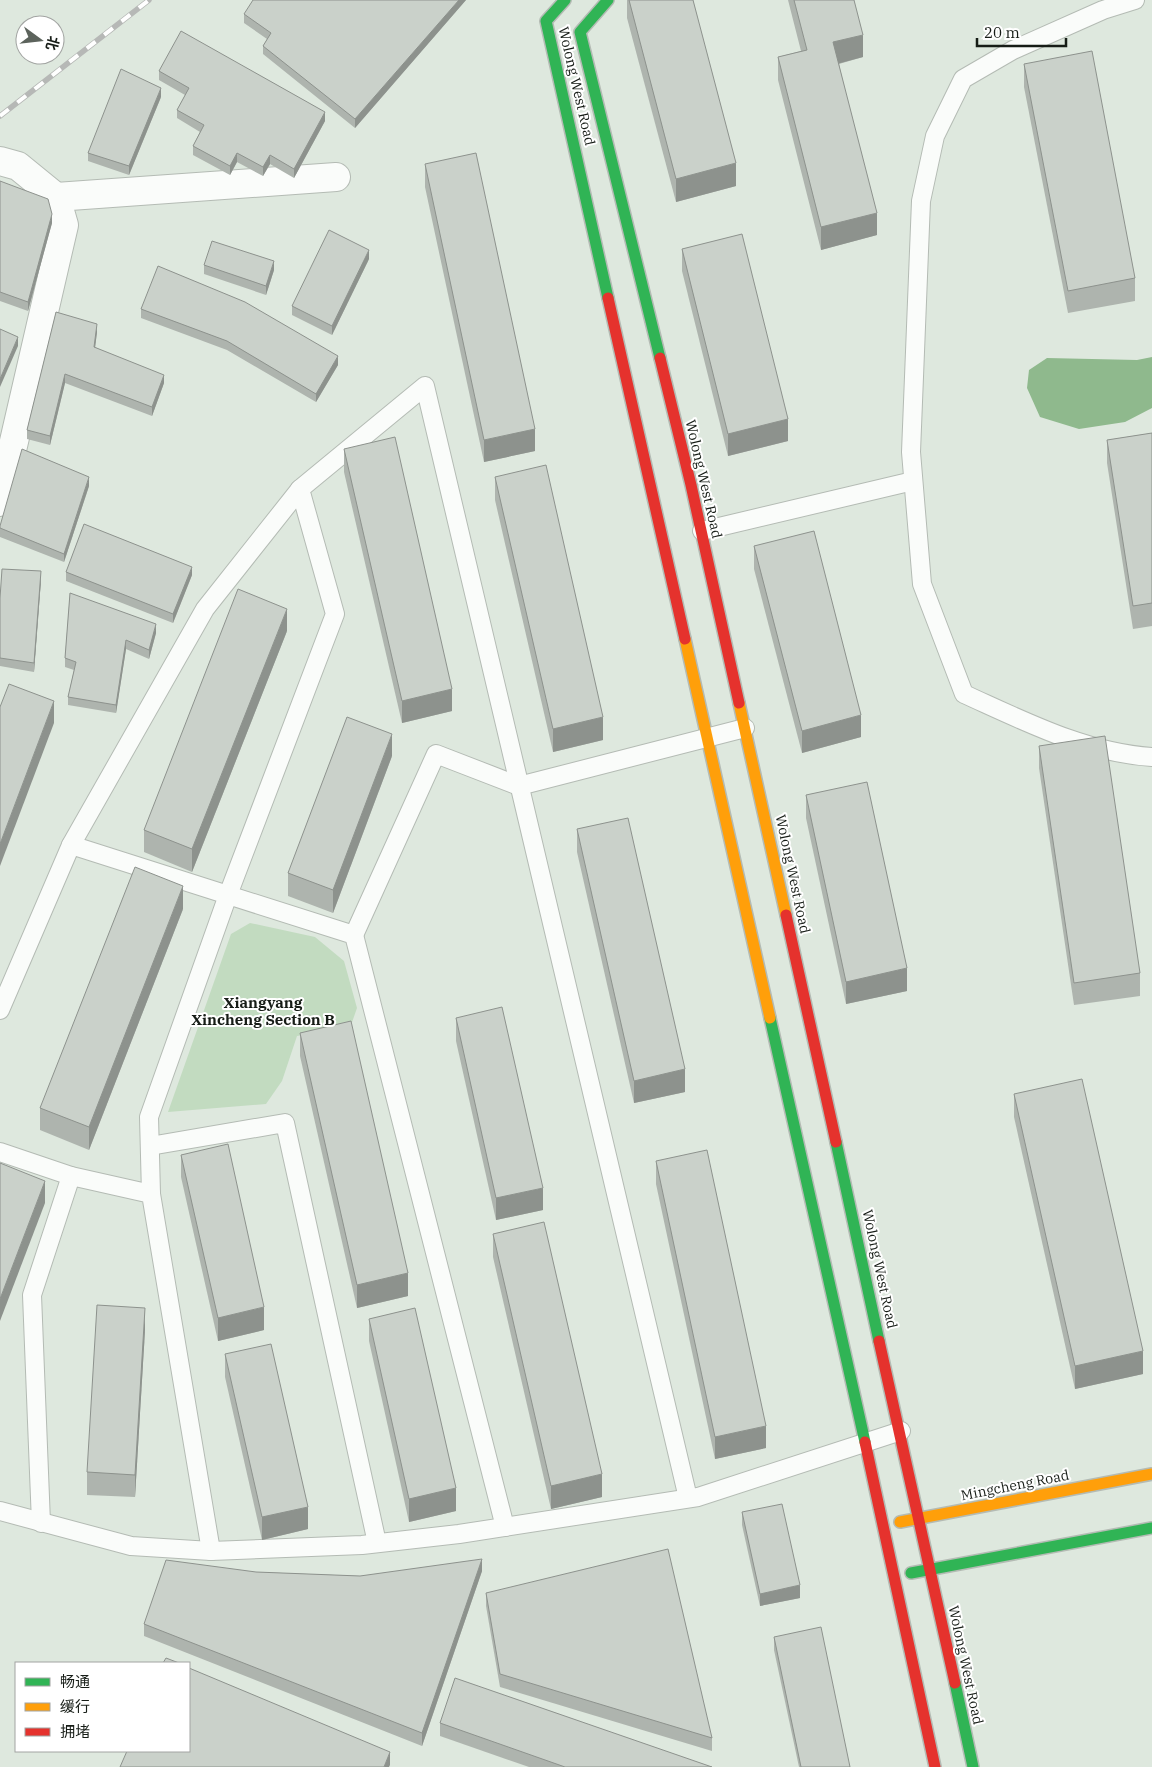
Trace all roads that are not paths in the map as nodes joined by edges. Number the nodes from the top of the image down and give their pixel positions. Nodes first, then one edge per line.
1 (565, 0) edge
2 (608, 0) edge
3 (1135, 0) edge
4 (0, 161) edge
5 (336, 177) dead end
6 (56, 197) junction
7 (913, 481) junction
8 (300, 489) junction
9 (0, 502) edge
10 (702, 531) junction
11 (745, 728) junction
12 (708, 738) junction
13 (1152, 757) edge
14 (519, 786) junction
15 (71, 845) junction
16 (228, 895) junction
17 (354, 935) junction
18 (0, 1010) edge
19 (150, 1146) junction
20 (0, 1152) edge
21 (71, 1176) junction
22 (151, 1194) junction
23 (900, 1431) junction
24 (865, 1442) junction
25 (1152, 1474) edge
26 (688, 1498) junction
27 (0, 1511) edge
28 (919, 1518) junction
29 (41, 1523) junction
30 (883, 1525) junction
31 (505, 1527) junction
32 (1152, 1528) edge
33 (377, 1543) junction
34 (211, 1551) junction
35 (929, 1570) junction
36 (892, 1576) junction
37 (934, 1767) edge
38 (973, 1767) edge

1 - 12 main road, Wolong West Road
2 - 10 main road, Wolong West Road
3 - 7 lane
4 - 6 street
5 - 6 street
6 - 9 street
7 - 10 lane
7 - 13 lane
8 - 14 lane
8 - 15 lane
8 - 16 lane
10 - 11 main road, Wolong West Road
11 - 12 lane
11 - 23 main road, Wolong West Road
12 - 14 lane
12 - 24 main road, Wolong West Road
14 - 17 lane
14 - 26 lane
15 - 16 lane
15 - 18 lane
16 - 17 lane
16 - 19 lane
17 - 31 lane
19 - 22 lane
19 - 33 lane
20 - 21 lane
21 - 22 lane
21 - 29 lane
22 - 34 lane
23 - 24 lane
23 - 28 main road, Wolong West Road
24 - 26 lane
24 - 30 main road, Wolong West Road
25 - 28 main road, Mingcheng Road
26 - 31 lane
27 - 29 lane
28 - 30 main road, Mingcheng Road
28 - 35 main road, Wolong West Road
29 - 34 lane
30 - 36 main road, Wolong West Road
31 - 33 lane
32 - 35 main road
33 - 34 lane
35 - 36 main road
35 - 38 main road, Wolong West Road
36 - 37 main road, Wolong West Road

